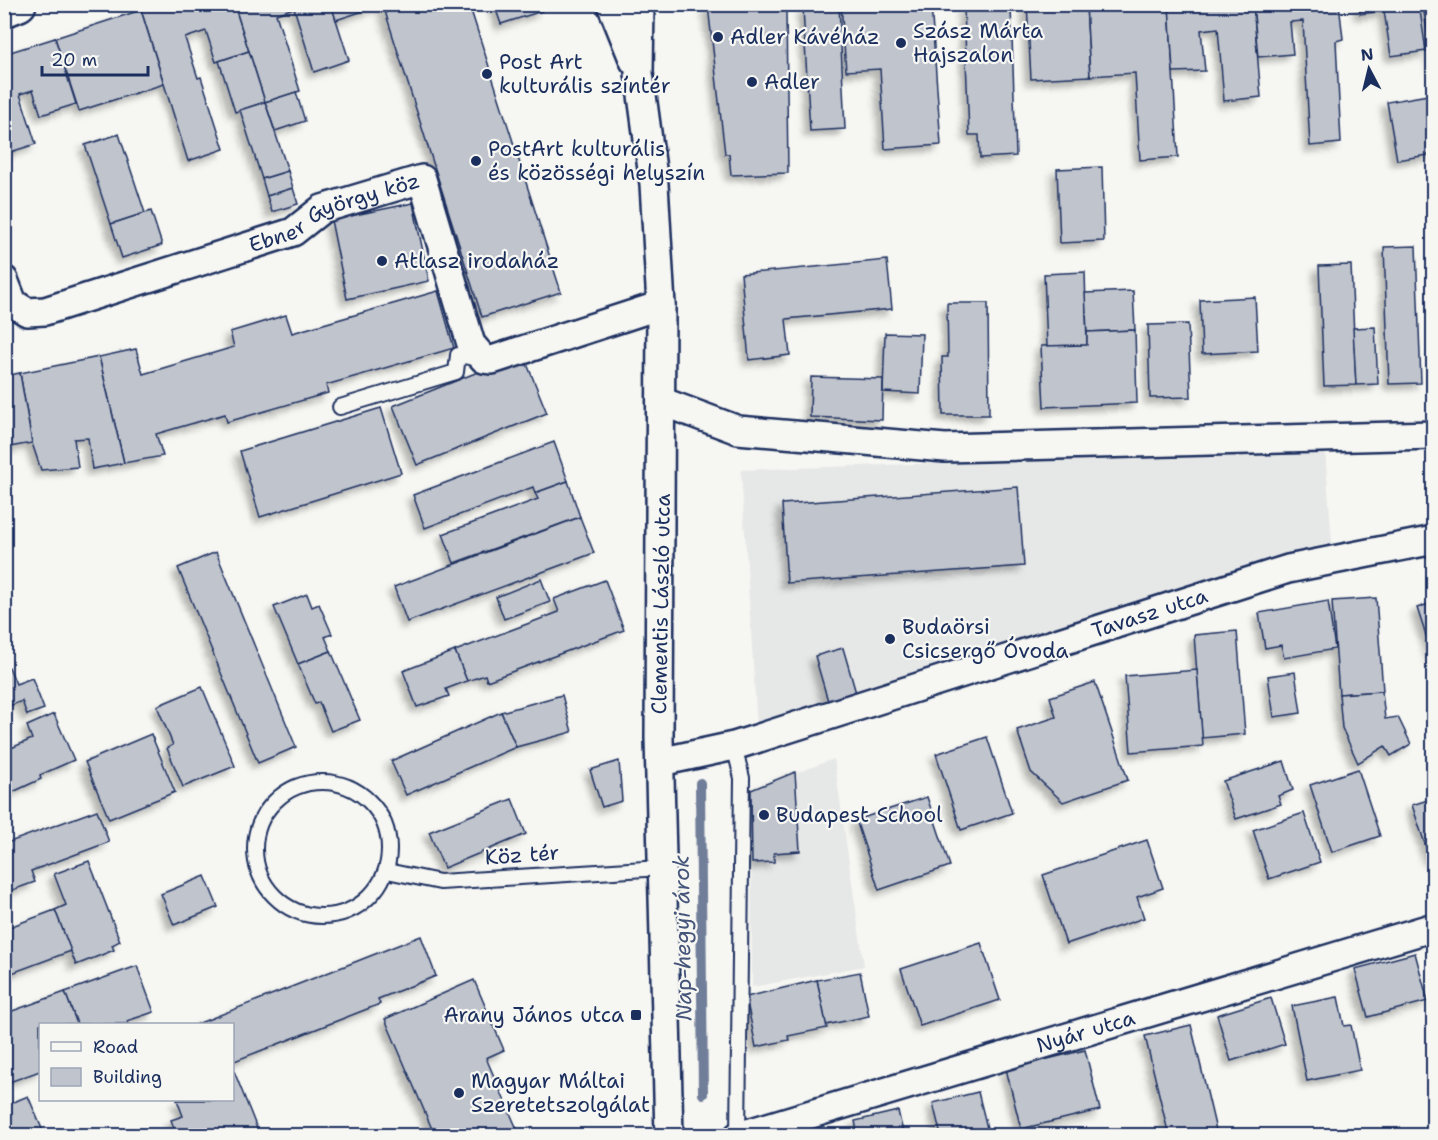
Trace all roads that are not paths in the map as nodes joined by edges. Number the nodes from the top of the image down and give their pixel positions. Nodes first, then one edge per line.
1 (18, 4) edge
2 (611, 4) edge
3 (640, 4) edge
4 (4, 10) edge
5 (639, 73) junction
6 (4, 280) edge
7 (662, 305) junction
8 (492, 360) junction
9 (663, 402) junction
10 (340, 407) dead end
11 (1434, 435) edge
12 (1434, 540) edge
13 (734, 746) junction
14 (660, 762) junction
15 (661, 868) junction
16 (387, 870) junction
17 (1434, 927) edge
18 (669, 1136) edge
19 (738, 1136) edge

1 - 4 main road
2 - 5 street, Clementis László utca
3 - 5 street, Clementis László utca
5 - 7 street, Clementis László utca
6 - 8 street, Ebner György köz
7 - 8 street
7 - 9 street, Clementis László utca
8 - 10 lane
9 - 11 street
9 - 14 street, Clementis László utca
12 - 13 street, Tavasz utca
13 - 14 street, Tavasz utca
13 - 19 lane
14 - 15 street, Clementis László utca
15 - 16 lane, Köz tér
15 - 18 street, Clementis László utca
16 - 16 lane
17 - 19 street, Nyár utca

